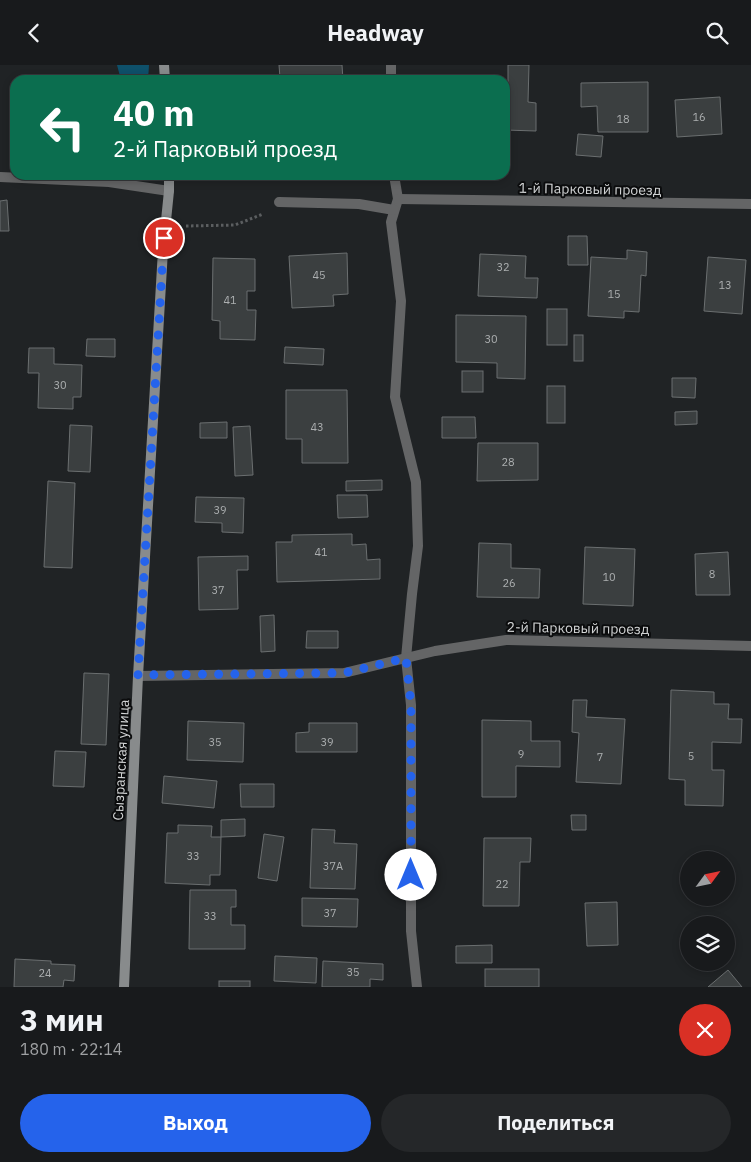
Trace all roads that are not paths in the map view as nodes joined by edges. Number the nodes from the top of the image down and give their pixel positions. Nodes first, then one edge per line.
1 (65, 180) edge
2 (169, 180) edge
3 (395, 180) edge
4 (169, 191) junction
5 (398, 199) junction
6 (279, 202) road end
7 (751, 204) edge
8 (394, 210) junction
9 (751, 646) edge
10 (406, 658) junction
11 (138, 675) junction
12 (124, 987) edge
13 (417, 987) edge

1 - 4 street
2 - 4 street, Сызранская улица
3 - 5 street
4 - 11 street, Сызранская улица
5 - 7 street, 1-й Парковый проезд
5 - 8 street
6 - 8 street
8 - 10 street
9 - 10 street, 2-й Парковый проезд
10 - 11 street, 2-й Парковый проезд
10 - 13 street
11 - 12 street, Сызранская улица

